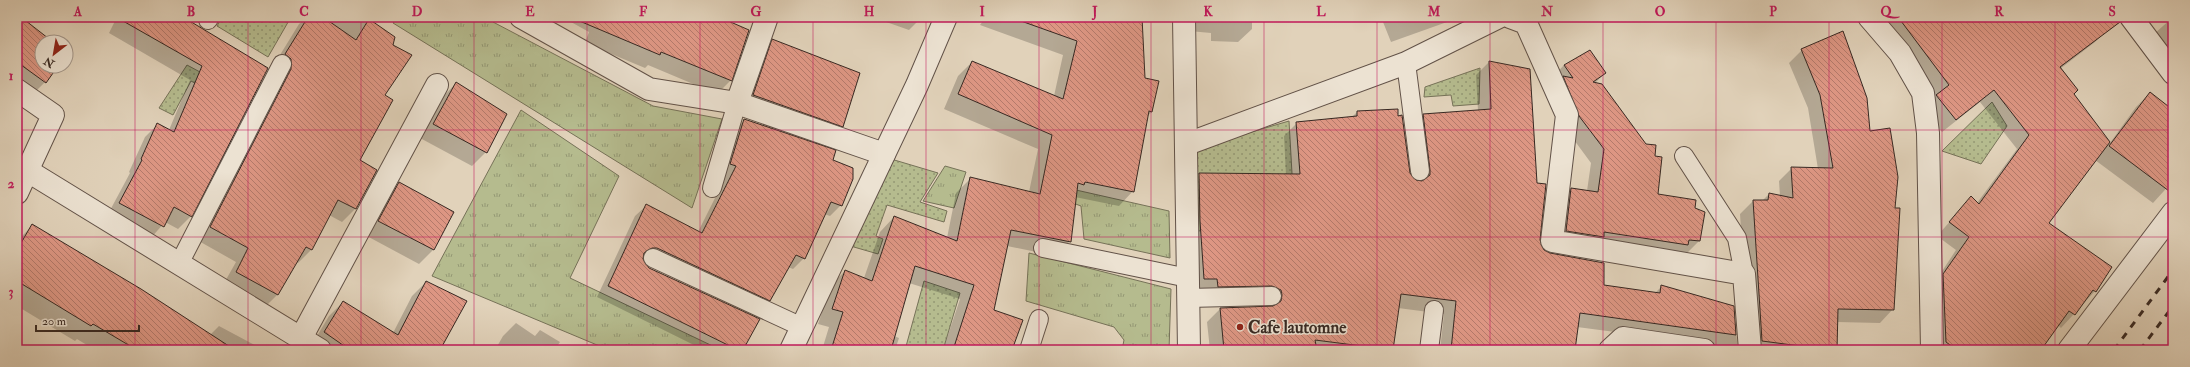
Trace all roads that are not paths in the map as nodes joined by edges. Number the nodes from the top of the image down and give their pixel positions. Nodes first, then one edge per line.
1 (521, 17) edge
2 (767, 17) edge
3 (946, 17) edge
4 (1184, 17) edge
5 (1499, 17) edge
6 (1510, 17) edge
7 (1869, 17) edge
8 (2131, 17) edge
9 (1406, 63) junction
10 (282, 64) dead end
11 (2173, 73) edge
12 (437, 85) dead end
13 (17, 90) edge
14 (737, 103) junction
15 (1187, 144) junction
16 (884, 154) junction
17 (1684, 156) dead end
18 (28, 171) junction
19 (1420, 171) dead end
20 (712, 188) dead end
21 (17, 193) edge
22 (2173, 213) edge
23 (1043, 248) dead end
24 (653, 258) dead end
25 (179, 264) junction
26 (1744, 274) junction
27 (1188, 288) junction
28 (1272, 296) dead end
29 (1434, 310) dead end
30 (1040, 319) dead end
31 (802, 328) junction
32 (301, 338) junction
33 (320, 350) edge
34 (791, 350) edge
35 (1029, 350) edge
36 (1189, 350) edge
37 (1429, 350) edge
38 (1610, 350) edge
39 (1704, 350) edge
40 (1750, 350) edge
41 (1932, 350) edge
42 (2069, 350) edge

1 - 14 street
2 - 14 street
3 - 16 street
4 - 15 street
5 - 9 street
6 - 26 street
7 - 41 street
8 - 11 street
9 - 15 street
9 - 19 lane
10 - 25 lane
12 - 32 street
13 - 18 street
14 - 16 street
14 - 20 lane
15 - 27 street
16 - 31 street
17 - 26 lane
18 - 21 street
18 - 25 street
22 - 42 street
23 - 27 lane
24 - 31 lane
25 - 32 street
26 - 40 street
27 - 28 lane
27 - 36 street
29 - 37 lane
30 - 35 lane
31 - 34 street
32 - 33 street
38 - 39 street

